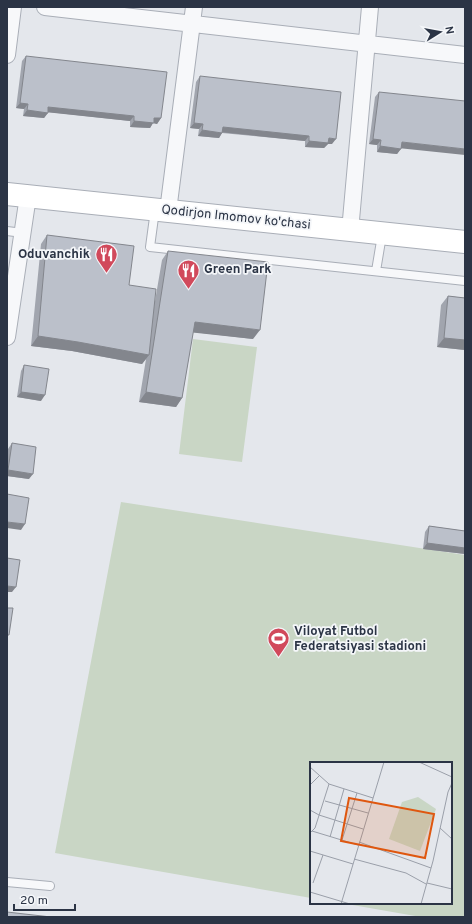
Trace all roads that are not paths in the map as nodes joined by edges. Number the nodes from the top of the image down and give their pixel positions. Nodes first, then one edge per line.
1 (13, 7) edge
2 (45, 7) edge
3 (194, 7) edge
4 (370, 7) edge
5 (192, 23) junction
6 (367, 44) junction
7 (7, 55) edge
8 (465, 56) edge
9 (7, 194) edge
10 (28, 196) junction
11 (161, 210) junction
12 (350, 231) junction
13 (15, 232) edge
14 (382, 234) junction
15 (465, 242) edge
16 (376, 272) junction
17 (465, 281) edge
18 (7, 337) edge
19 (7, 882) edge
20 (50, 886) dead end

1 - 7 street
2 - 5 street
3 - 5 street
4 - 6 street
5 - 6 street
5 - 11 street
6 - 8 street
6 - 12 street
9 - 10 street, Qodirjon Imomov ko'chasi
10 - 11 street, Qodirjon Imomov ko'chasi
10 - 13 street
11 - 12 street, Qodirjon Imomov ko'chasi
11 - 16 lane
12 - 14 street, Qodirjon Imomov ko'chasi
13 - 18 street
14 - 15 street, Qodirjon Imomov ko'chasi
14 - 16 lane
16 - 17 lane
19 - 20 lane

